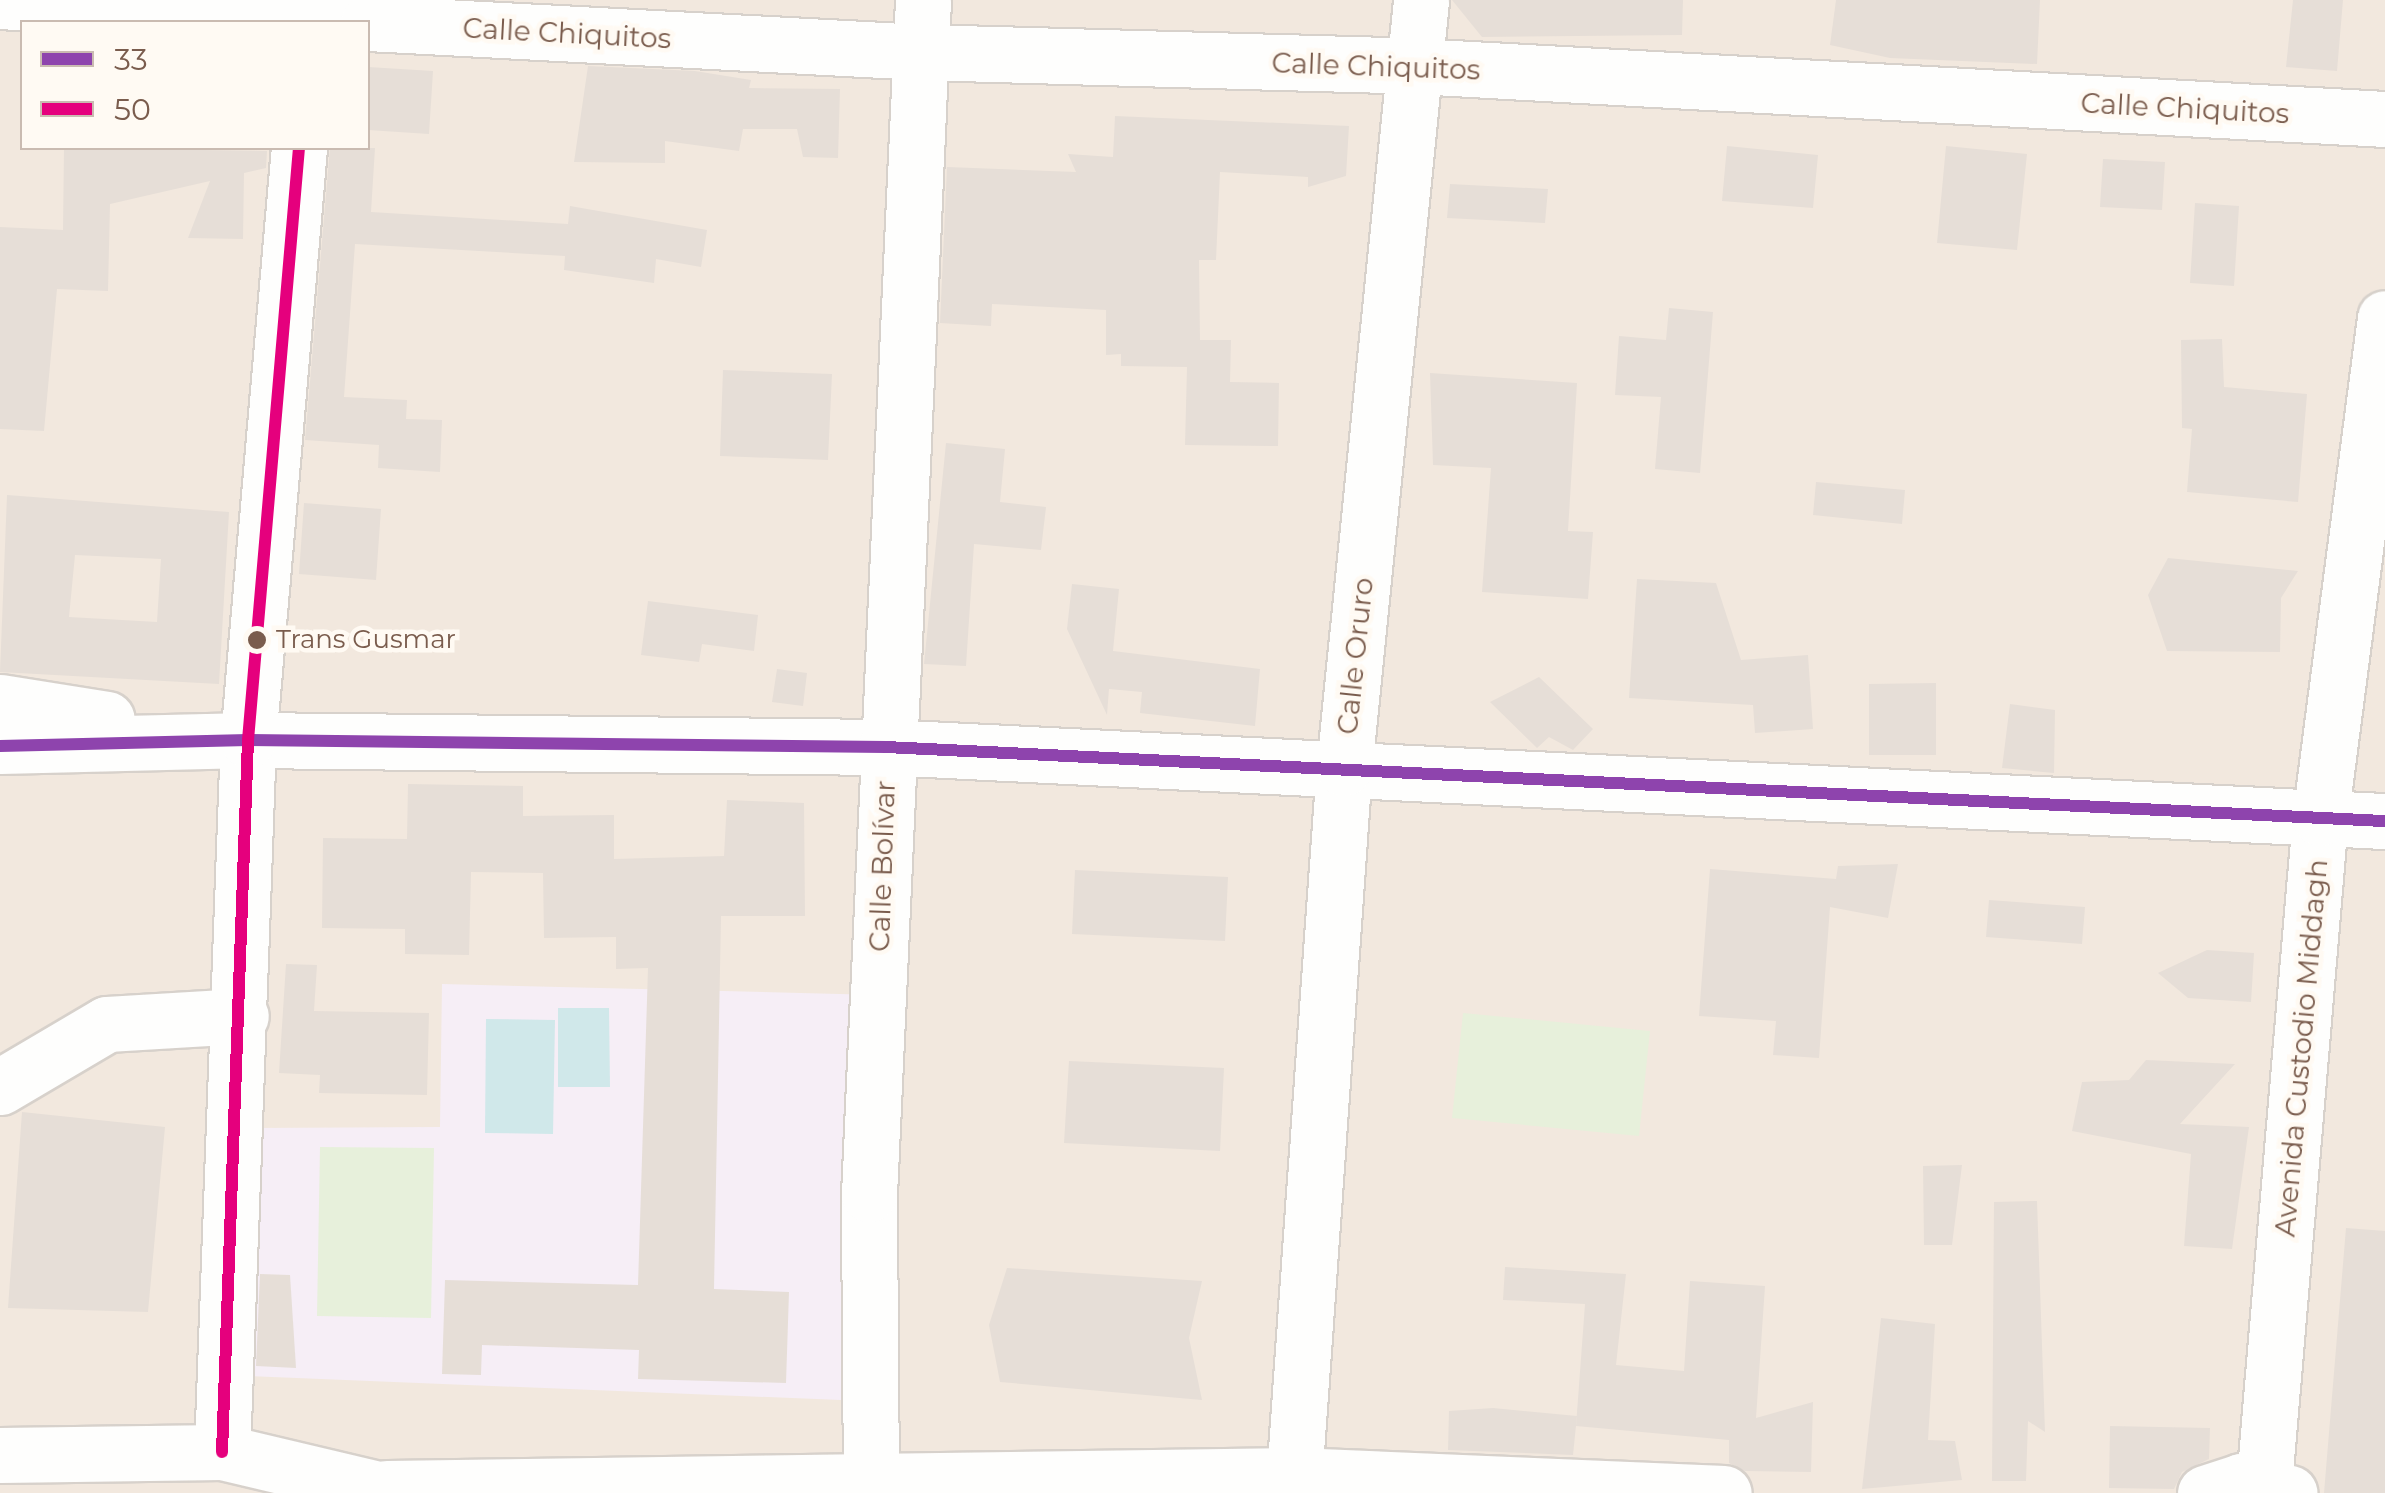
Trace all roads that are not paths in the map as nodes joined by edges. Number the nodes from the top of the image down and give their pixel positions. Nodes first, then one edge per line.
1 (0, 0) edge
2 (1421, 0) edge
3 (323, 16) edge
4 (370, 23) edge
5 (923, 26) edge
6 (1416, 66) junction
7 (2385, 120) edge
8 (299, 150) edge
9 (2385, 318) edge
10 (0, 702) edge
11 (248, 740) junction
12 (0, 746) edge
13 (886, 747) junction
14 (1344, 768) junction
15 (2320, 818) junction
16 (2385, 821) edge
17 (241, 1016) junction
18 (0, 1086) edge
19 (222, 1452) junction
20 (0, 1456) edge
21 (1294, 1484) edge
22 (871, 1486) edge
23 (2277, 1487) edge
24 (391, 1491) edge
25 (1724, 1493) edge
26 (2205, 1493) edge

1 - 3 street
2 - 6 street, Calle Oruro
4 - 5 street, Calle Chiquitos
5 - 6 street, Calle Chiquitos
5 - 13 street, Calle Bolívar
6 - 7 street, Calle Chiquitos
6 - 14 street, Calle Oruro
8 - 11 street
9 - 15 street, Avenida Custodio Middagh
10 - 11 street
11 - 12 street
11 - 13 street
11 - 17 street
13 - 14 street
13 - 22 street, Calle Bolívar
14 - 15 street
14 - 21 street, Calle Oruro
15 - 16 street
15 - 23 street, Avenida Custodio Middagh
17 - 18 street
17 - 19 street
19 - 20 street
19 - 24 street
21 - 22 street
21 - 25 street
22 - 24 street
23 - 26 street

